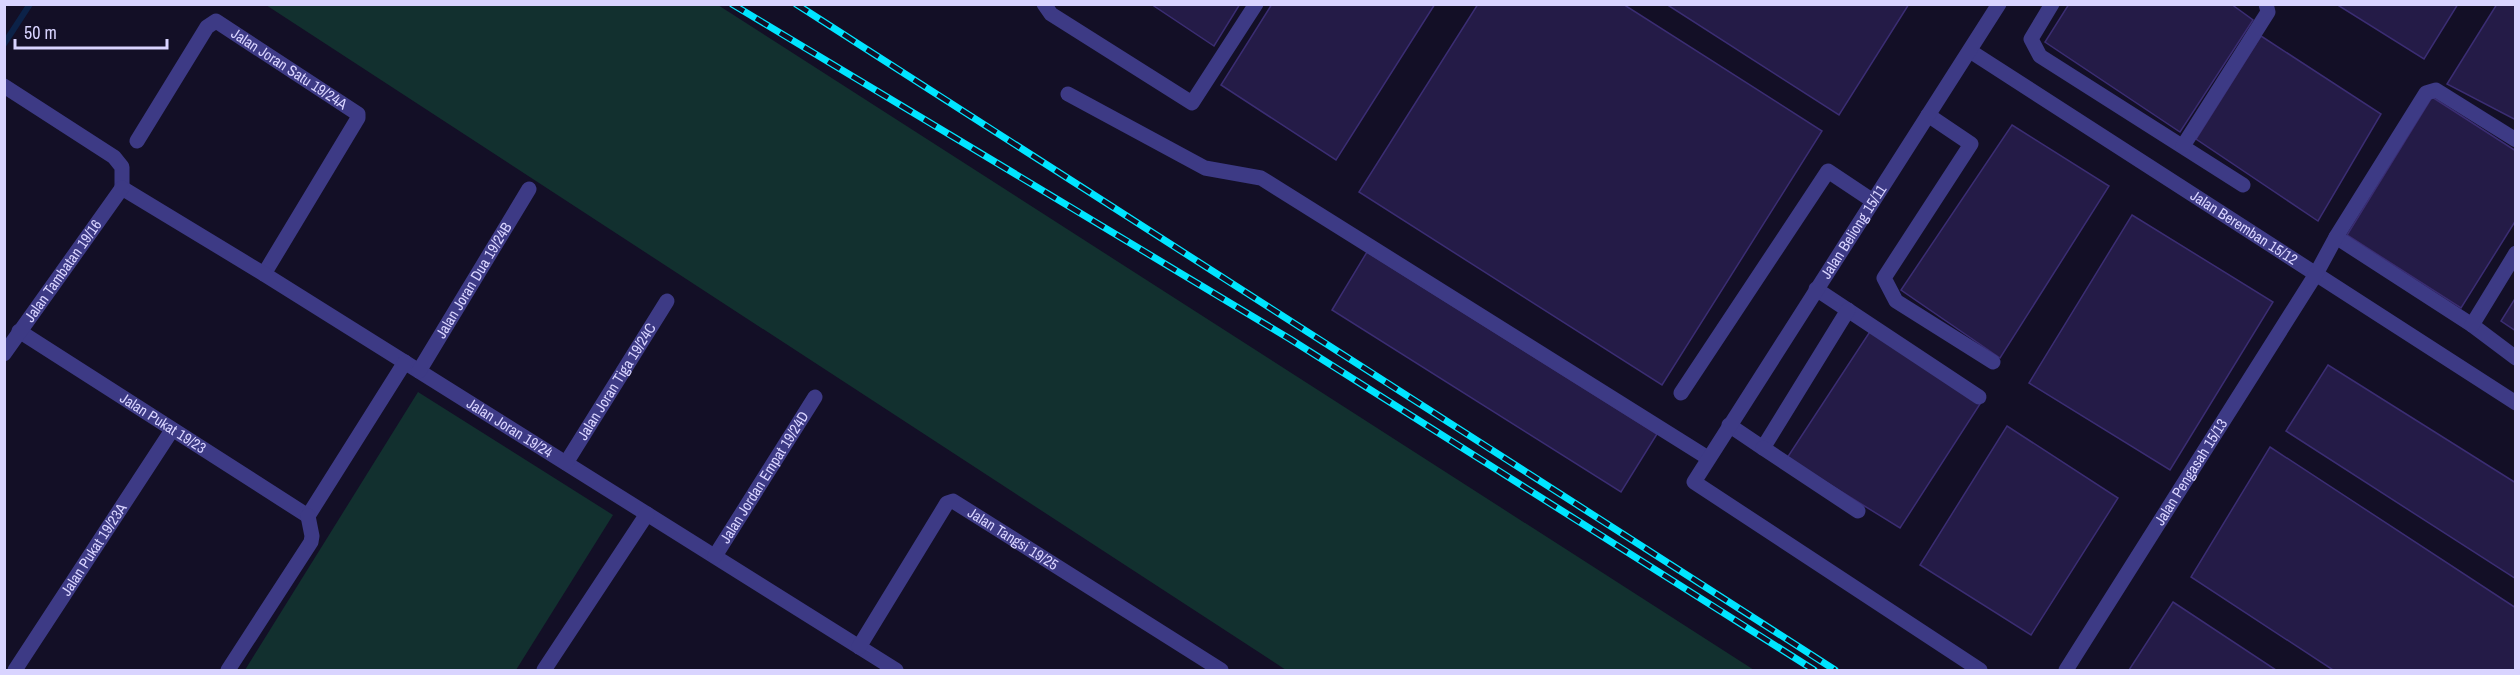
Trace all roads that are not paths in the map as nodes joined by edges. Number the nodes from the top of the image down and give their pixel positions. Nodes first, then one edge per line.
1 (1044, 4) edge
2 (1256, 4) edge
3 (1999, 4) edge
4 (2052, 4) edge
5 (2266, 4) edge
6 (1970, 51) junction
7 (4, 86) edge
8 (1068, 94) dead end
9 (1928, 115) junction
10 (2516, 140) edge
11 (137, 141) dead end
12 (2183, 146) junction
13 (2243, 185) dead end
14 (122, 188) junction
15 (529, 189) dead end
16 (1873, 201) junction
17 (2336, 237) junction
18 (2516, 253) edge
19 (264, 274) junction
20 (2316, 274) junction
21 (1816, 289) junction
22 (667, 301) dead end
23 (1848, 310) junction
24 (2472, 325) junction
25 (19, 331) junction
26 (4, 354) edge
27 (2516, 358) edge
28 (405, 362) junction
29 (1993, 362) dead end
30 (419, 371) junction
31 (1681, 393) dead end
32 (815, 397) dead end
33 (1979, 397) dead end
34 (2516, 403) edge
35 (1729, 425) junction
36 (172, 430) junction
37 (1763, 448) junction
38 (1708, 458) junction
39 (566, 463) junction
40 (1858, 511) dead end
41 (647, 514) junction
42 (308, 516) junction
43 (715, 556) junction
44 (859, 647) junction
45 (15, 670) edge
46 (228, 670) edge
47 (544, 670) edge
48 (896, 670) edge
49 (1221, 670) edge
50 (1980, 670) edge
51 (2066, 670) edge

1 - 2 street
3 - 6 street, Jalan Beliong 15/11
4 - 12 street
5 - 12 street
6 - 9 street, Jalan Beliong 15/11
6 - 20 street, Jalan Beremban 15/12
7 - 14 street
8 - 38 street
9 - 16 street, Jalan Beliong 15/11
9 - 29 street
10 - 17 street, Jalan Pengasah 15/13
11 - 19 street, Jalan Joran Satu 19/24A
12 - 13 street
14 - 19 street, Jalan Joran 19/24
14 - 25 street, Jalan Tambatan 19/16
15 - 30 street, Jalan Joran Dua 19/24B
16 - 21 street, Jalan Beliong 15/11
16 - 31 street
17 - 20 street, Jalan Pengasah 15/13
17 - 24 street
18 - 24 street
19 - 28 street, Jalan Joran 19/24
20 - 34 street, Jalan Beremban 15/12
20 - 51 street, Jalan Pengasah 15/13
21 - 23 street
21 - 35 street, Jalan Beliong 15/11
22 - 39 street, Jalan Joran Tiga 19/24C
23 - 33 street
23 - 37 street
24 - 27 street
25 - 26 street, Jalan Tambatan 19/16
25 - 36 street, Jalan Pukat 19/23
28 - 30 street, Jalan Joran 19/24
28 - 42 street
30 - 39 street, Jalan Joran 19/24
32 - 43 street, Jalan Jordan Empat 19/24D
35 - 37 street
35 - 38 street, Jalan Beliong 15/11
36 - 42 street, Jalan Pukat 19/23
36 - 45 street, Jalan Pukat 19/23A
37 - 40 street
38 - 50 street, Jalan Beliong 15/11
39 - 41 street, Jalan Joran 19/24
41 - 43 street, Jalan Joran 19/24
41 - 47 street
42 - 46 street
43 - 44 street, Jalan Joran 19/24
44 - 48 street, Jalan Joran 19/24
44 - 49 street, Jalan Tangsi 19/25

